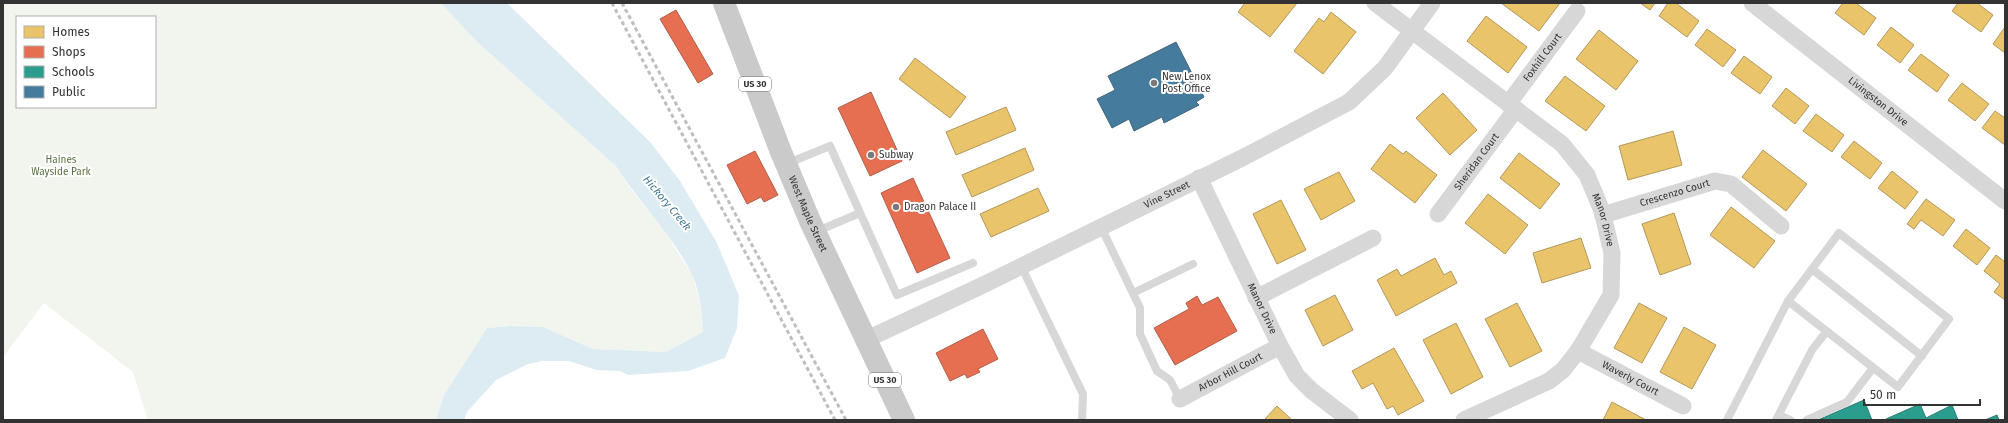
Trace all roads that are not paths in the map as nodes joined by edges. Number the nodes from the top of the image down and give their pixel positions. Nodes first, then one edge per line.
1 (724, 3) edge
2 (1375, 3) edge
3 (1432, 3) edge
4 (1752, 3) edge
5 (1577, 11) dead end
6 (1412, 30) junction
7 (1512, 107) junction
8 (786, 164) junction
9 (1199, 178) junction
10 (2005, 201) edge
11 (860, 213) junction
12 (1438, 214) dead end
13 (1603, 215) junction
14 (1782, 226) dead end
15 (1101, 227) junction
16 (815, 232) junction
17 (1373, 238) dead end
18 (973, 263) dead end
19 (1193, 264) dead end
20 (1021, 266) junction
21 (1812, 269) junction
22 (1133, 293) junction
23 (1256, 298) junction
24 (1788, 301) junction
25 (1826, 332) junction
26 (865, 340) junction
27 (1280, 346) junction
28 (1578, 351) junction
29 (1922, 356) junction
30 (1873, 368) junction
31 (1180, 399) joint
32 (1683, 406) dead end
33 (1777, 417) edge
34 (1344, 418) edge
35 (904, 420) edge
36 (1082, 420) edge
37 (1464, 420) edge
38 (1727, 420) edge
39 (1790, 420) edge
40 (1807, 420) edge

1 - 8 main road, West Maple Street / US 30
2 - 6 street, Manor Drive
3 - 6 street, Vine Street
4 - 10 street, Livingston Drive
5 - 7 street, Foxhill Court
6 - 7 street, Manor Drive
6 - 9 street, Vine Street
7 - 12 street, Sheridan Court
7 - 13 street, Manor Drive
8 - 11 lane
8 - 16 main road, West Maple Street / US 30
9 - 15 street, Vine Street
9 - 23 street, Manor Drive
11 - 16 lane
11 - 18 lane
13 - 14 street, Crescenzo Court
13 - 28 street, Manor Drive
15 - 20 street, Vine Street
15 - 22 lane
16 - 26 main road, West Maple Street / US 30
17 - 23 street
19 - 22 lane
20 - 26 street, Vine Street
20 - 36 lane
21 - 24 lane
21 - 29 lane
21 - 29 lane
22 - 31 lane
23 - 27 street, Manor Drive
24 - 25 lane
24 - 38 lane
25 - 30 lane
25 - 33 lane
26 - 35 main road, West Maple Street / US 30
27 - 31 street, Arbor Hill Court
27 - 34 street, Manor Drive
28 - 32 street, Waverly Court
28 - 37 street, Manor Drive
29 - 30 lane
30 - 40 lane
33 - 39 lane

